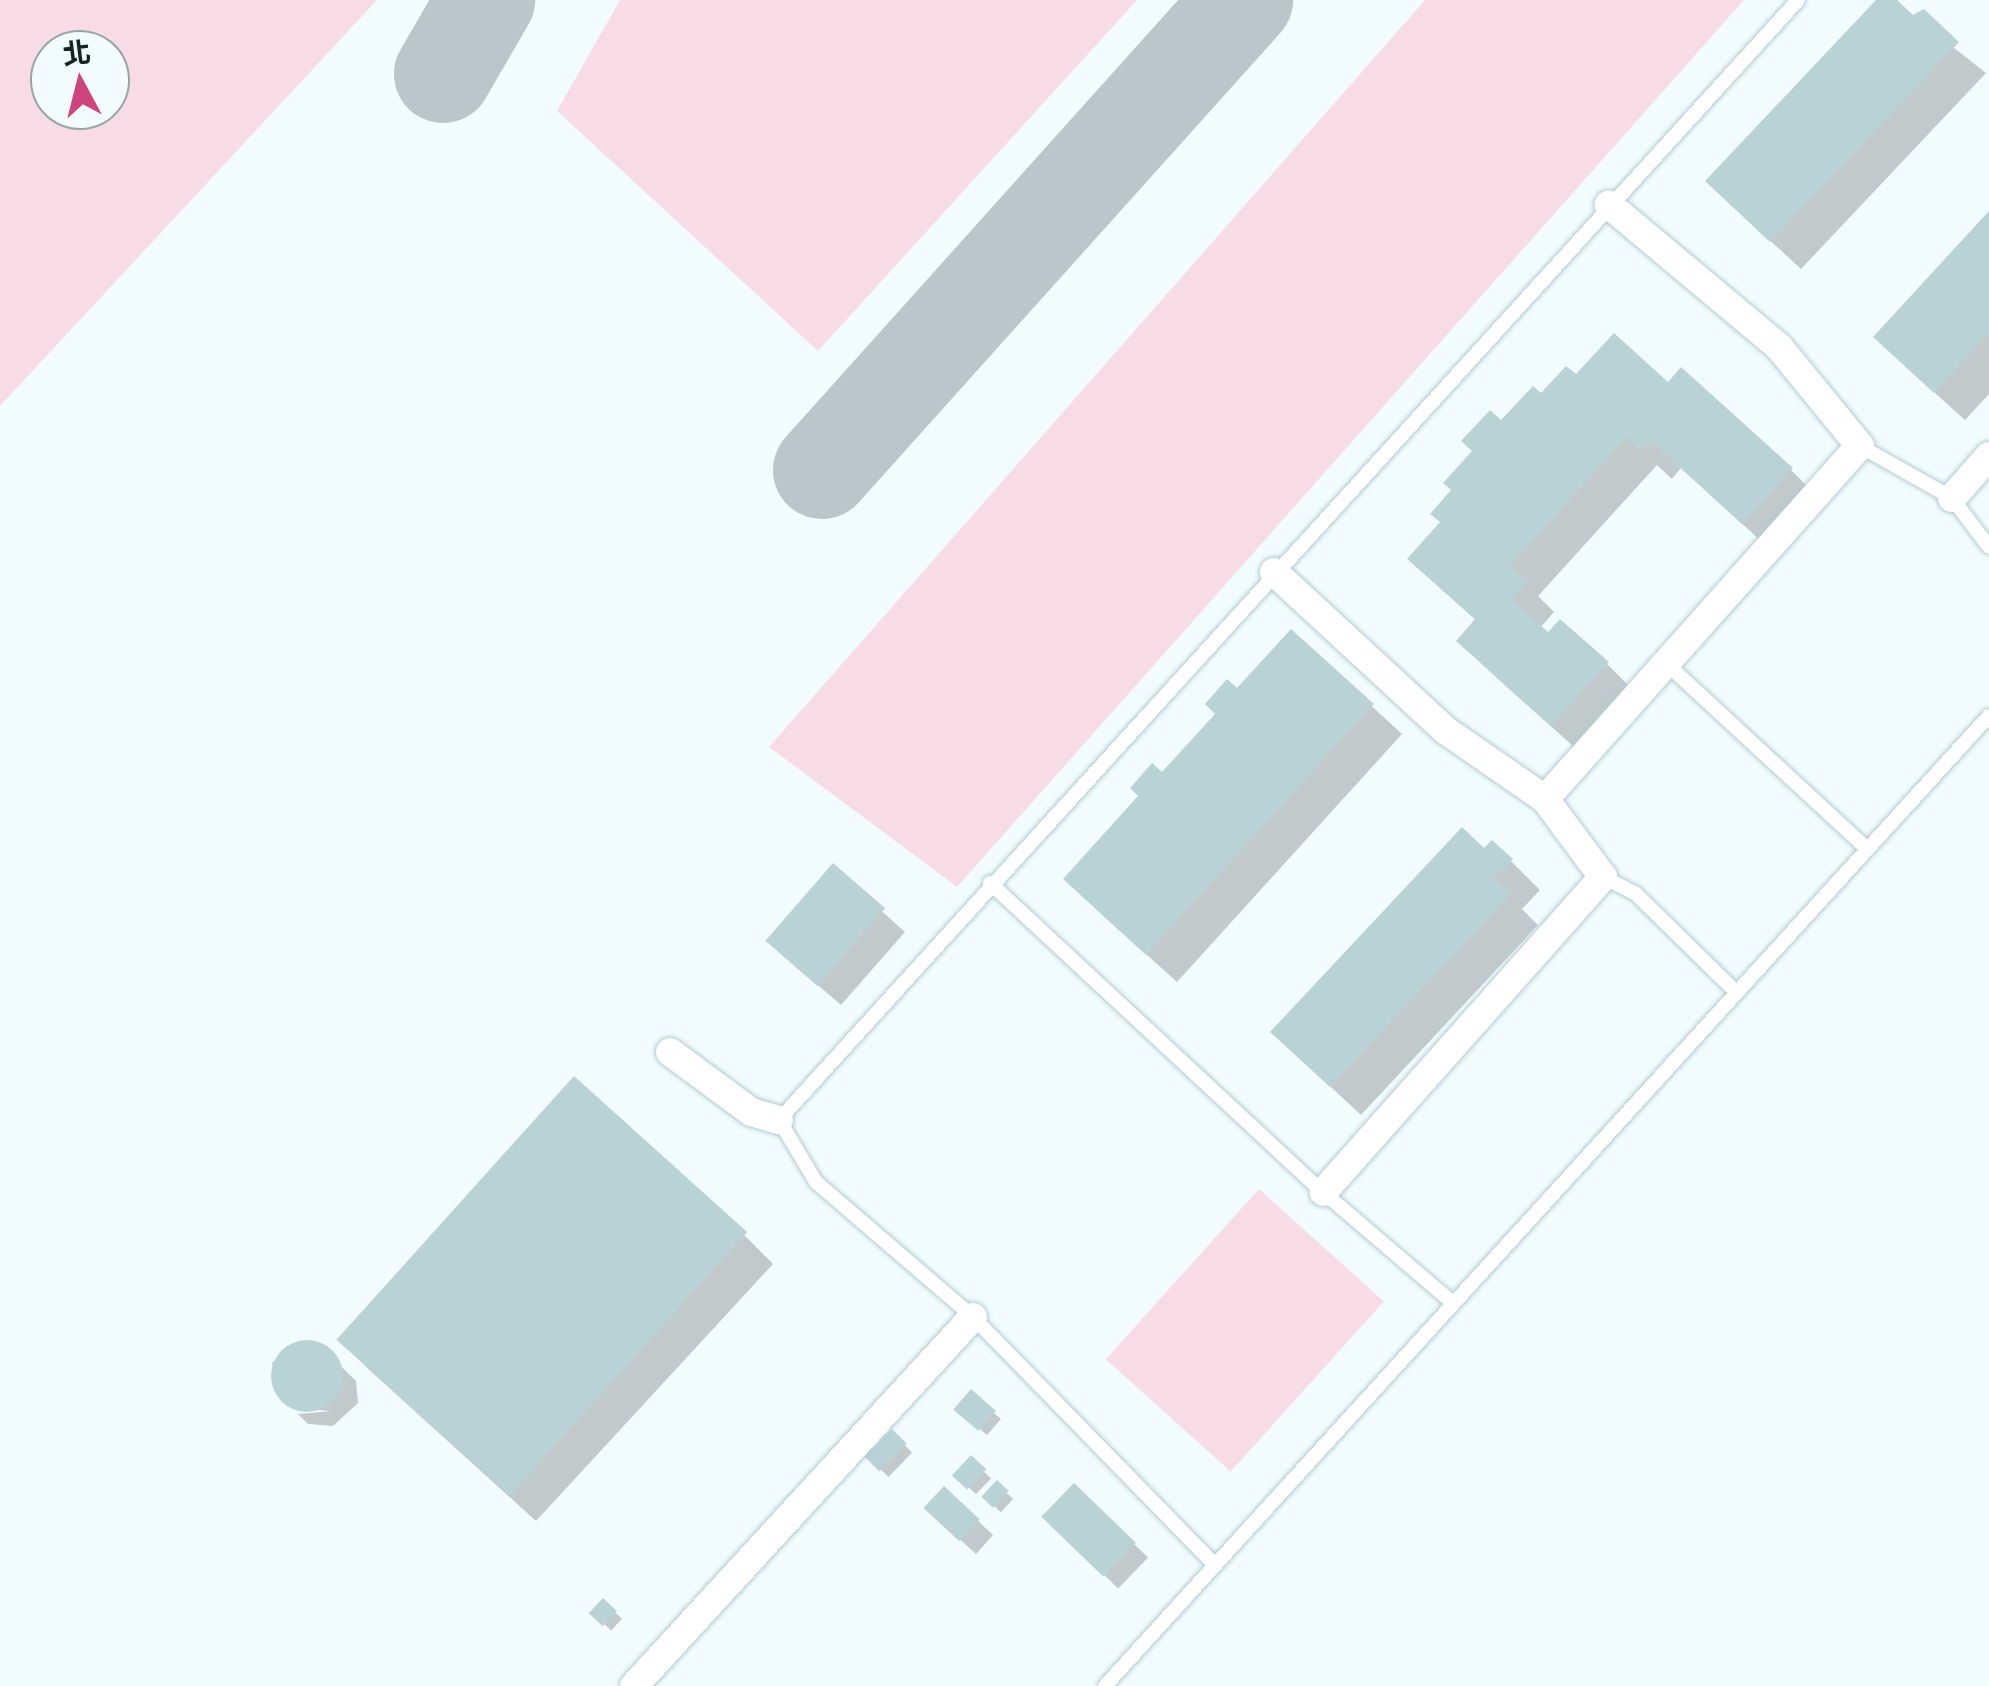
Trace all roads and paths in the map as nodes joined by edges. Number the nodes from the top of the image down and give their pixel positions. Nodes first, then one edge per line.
1 (1798, 0) edge
2 (1609, 205) junction
3 (1860, 446) junction
4 (1989, 456) edge
5 (1952, 498) junction
6 (1989, 547) edge
7 (1274, 572) junction
8 (1669, 666) junction
9 (1989, 716) edge
10 (1545, 800) junction
11 (1867, 848) junction
12 (1603, 877) junction
13 (990, 883) junction
14 (1736, 992) junction
15 (670, 1052) dead end
16 (779, 1120) junction
17 (1323, 1192) junction
18 (1452, 1302) junction
19 (973, 1317) junction
20 (1213, 1562) junction
21 (634, 1686) edge
22 (1105, 1686) edge

1 - 2 lane
2 - 3 street
2 - 7 lane
3 - 5 lane
3 - 8 street
4 - 5 street
5 - 6 lane
7 - 10 street
7 - 13 lane
8 - 10 street
8 - 11 lane
9 - 11 lane
10 - 12 street
11 - 14 lane
12 - 14 lane
12 - 17 street
13 - 16 lane
13 - 17 lane
14 - 18 lane
15 - 16 street
16 - 19 lane
17 - 18 lane
18 - 20 lane
19 - 20 lane
19 - 21 street
20 - 22 lane

